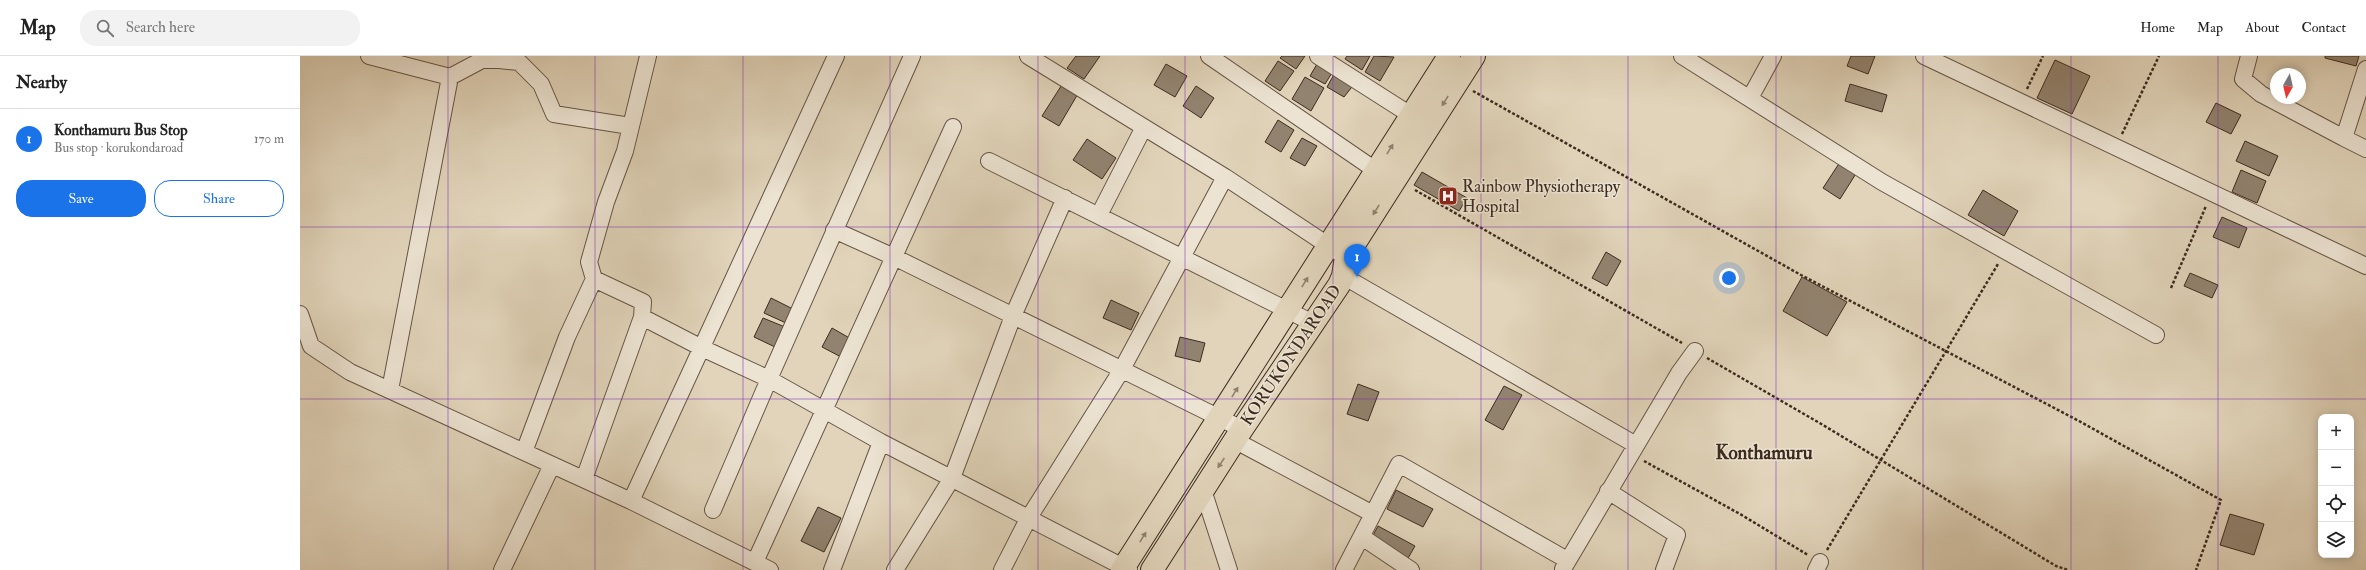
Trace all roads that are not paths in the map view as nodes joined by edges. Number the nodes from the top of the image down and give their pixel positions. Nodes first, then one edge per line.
1 (369, 56) edge
2 (648, 56) edge
3 (836, 56) edge
4 (912, 56) edge
5 (1028, 56) edge
6 (1209, 56) edge
7 (1318, 56) edge
8 (1682, 56) edge
9 (1773, 56) edge
10 (1924, 56) edge
11 (2249, 56) edge
12 (1445, 57) edge
13 (2366, 69) edge
14 (1465, 70) edge
15 (450, 77) junction
16 (1750, 98) junction
17 (1411, 116) junction
18 (630, 126) junction
19 (953, 127) dead end
20 (1144, 127) junction
21 (1429, 127) junction
22 (2344, 138) junction
23 (2366, 150) edge
24 (989, 161) dead end
25 (1376, 170) junction
26 (1225, 177) junction
27 (1394, 182) junction
28 (1065, 198) junction
29 (1099, 215) junction
30 (834, 230) junction
31 (1328, 245) junction
32 (1182, 256) junction
33 (894, 257) junction
34 (2366, 266) edge
35 (1345, 267) junction
36 (594, 279) junction
37 (1288, 310) junction
38 (300, 314) edge
39 (1013, 316) junction
40 (642, 317) junction
41 (1313, 323) junction
42 (2156, 335) dead end
43 (702, 348) junction
44 (1695, 351) road end
45 (1122, 371) junction
46 (769, 378) junction
47 (390, 390) junction
48 (826, 411) junction
49 (1218, 418) junction
50 (1239, 435) junction
51 (881, 442) junction
52 (1636, 445) junction
53 (524, 452) junction
54 (552, 464) junction
55 (952, 478) junction
56 (584, 479) junction
57 (1202, 490) junction
58 (1608, 491) junction
59 (631, 501) junction
60 (713, 510) dead end
61 (1373, 514) junction
62 (1028, 519) junction
63 (1362, 537) junction
64 (756, 562) junction
65 (1564, 565) edge
66 (1125, 569) edge
67 (502, 570) edge
68 (770, 570) edge
69 (832, 570) edge
70 (895, 570) edge
71 (1002, 570) edge
72 (1152, 570) edge
73 (1229, 570) edge
74 (1344, 570) edge
75 (1411, 570) edge
76 (1664, 570) edge

1 - 15 street
2 - 18 street
3 - 43 street
4 - 30 street
5 - 20 street
6 - 25 street
7 - 17 street
8 - 16 street
9 - 16 street
10 - 34 street
11 - 22 street
12 - 14 street
12 - 17 main road
13 - 22 street
14 -> 21 main road, KORUKONDAROAD
15 - 18 street
15 - 47 street
16 - 42 street
17 - 21 street
25 -> 17 main road
18 - 36 street
19 - 33 street
20 - 26 street
20 - 29 street
21 - 27 main road, KORUKONDAROAD
22 - 23 street
24 - 28 street
25 - 27 street
25 - 31 main road
26 - 31 street
26 - 32 street
27 -> 35 main road, KORUKONDAROAD
28 - 29 street
28 - 39 street
29 - 32 street
30 - 33 street
30 - 46 street
31 - 35 street
37 -> 31 main road
32 - 37 street
32 - 45 street
33 - 39 street
33 - 48 street
35 - 41 main road, KORUKONDAROAD
35 - 52 street
36 - 40 street
36 - 53 street
37 - 41 street
49 -> 37 main road
38 - 47 street
39 - 45 street
39 - 55 street
40 - 43 street
40 - 56 street
41 - 50 main road, KORUKONDAROAD
43 - 46 street
43 - 59 street
44 - 52 street
45 - 49 street
45 - 62 street
46 - 48 street
46 - 60 street
47 - 53 street
48 - 51 street
48 - 64 street
49 - 50 street
66 -> 49 main road
50 -> 57 main road, KORUKONDAROAD
50 - 61 street
51 - 55 street
51 - 69 street
52 - 58 street
53 - 54 street
54 - 56 street
54 - 67 street
55 - 62 street
55 - 70 street
56 - 59 street
57 - 72 main road, KORUKONDAROAD
57 - 73 street
58 - 65 street
58 - 76 street
59 - 64 street
61 - 63 street
61 - 65 street
62 - 66 street
62 - 71 street
63 - 74 street
63 - 75 street
64 - 68 street

